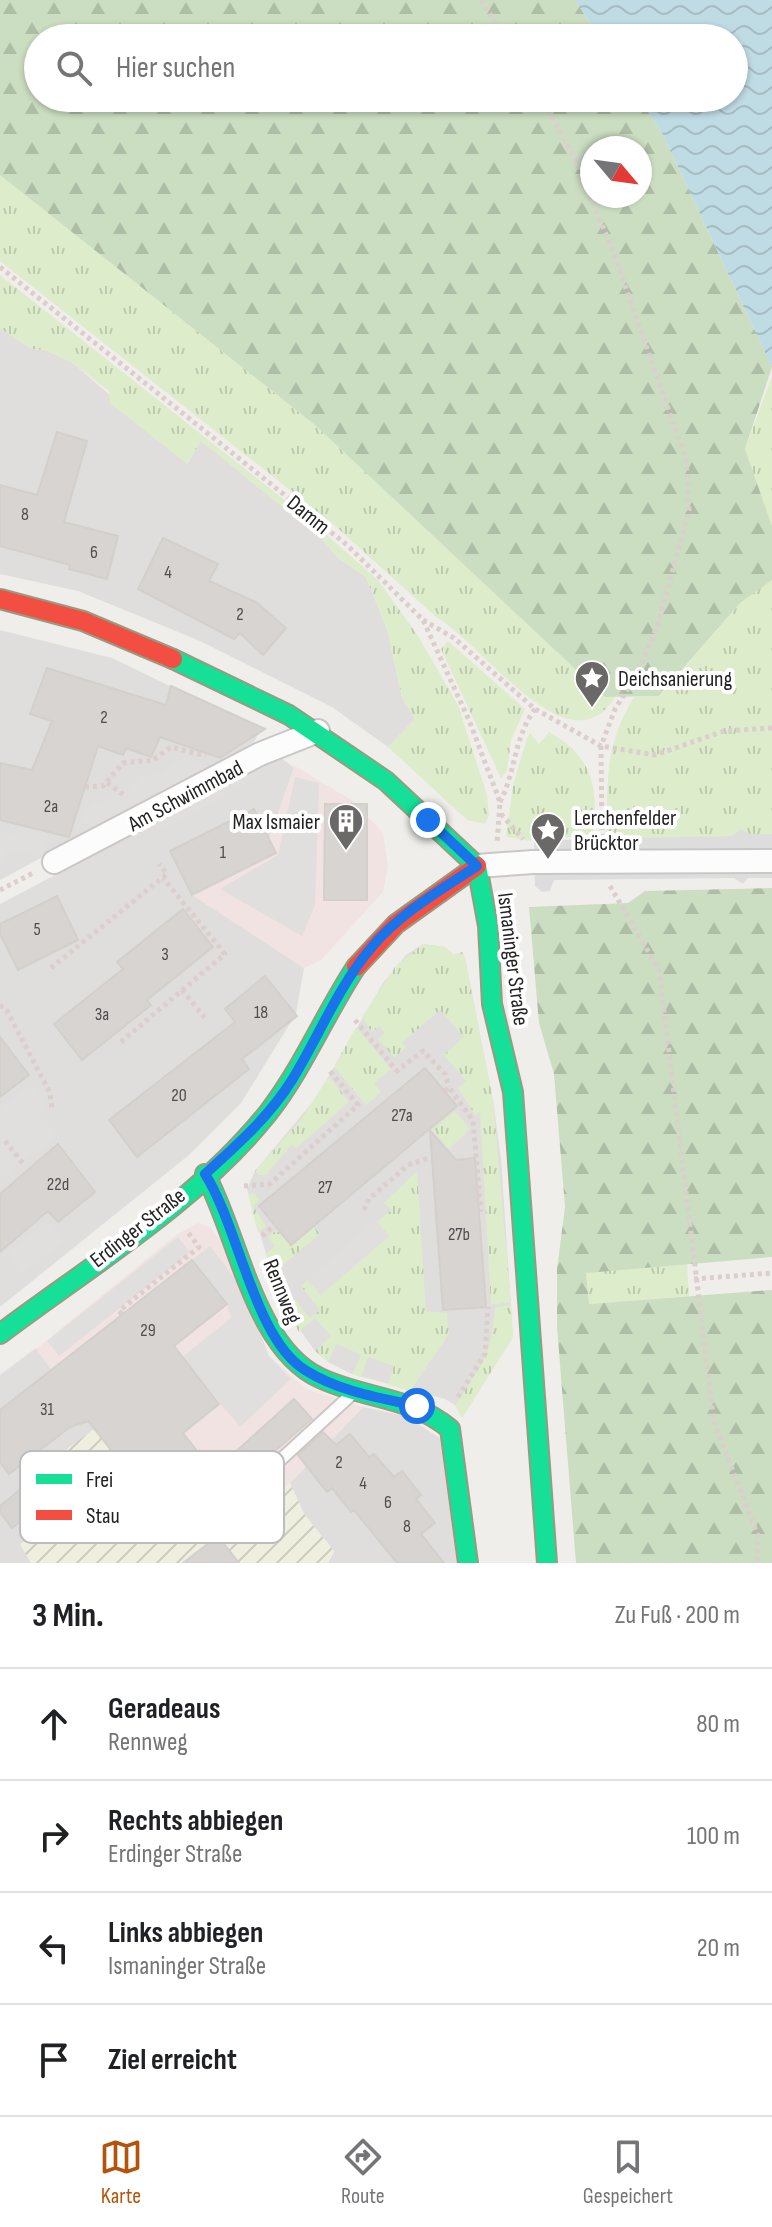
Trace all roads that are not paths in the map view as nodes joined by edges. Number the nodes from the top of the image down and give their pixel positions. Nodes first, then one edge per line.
1 (0, 599) edge
2 (318, 731) junction
3 (772, 861) edge
4 (54, 862) road end
5 (477, 866) junction
6 (205, 1174) junction
7 (0, 1334) edge
8 (354, 1392) junction
9 (284, 1456) edge
10 (468, 1563) edge
11 (547, 1563) edge

1 - 2 street, Ismaninger Straße
2 - 4 street, Am Schwimmbad
2 - 5 street, Ismaninger Straße
3 - 5 street, Erdinger Straße, bridge
5 - 6 street, Erdinger Straße
5 - 11 street, Ismaninger Straße
6 - 7 street, Erdinger Straße
6 - 8 street, Rennweg
8 - 9 lane
8 - 10 street, Rennweg

